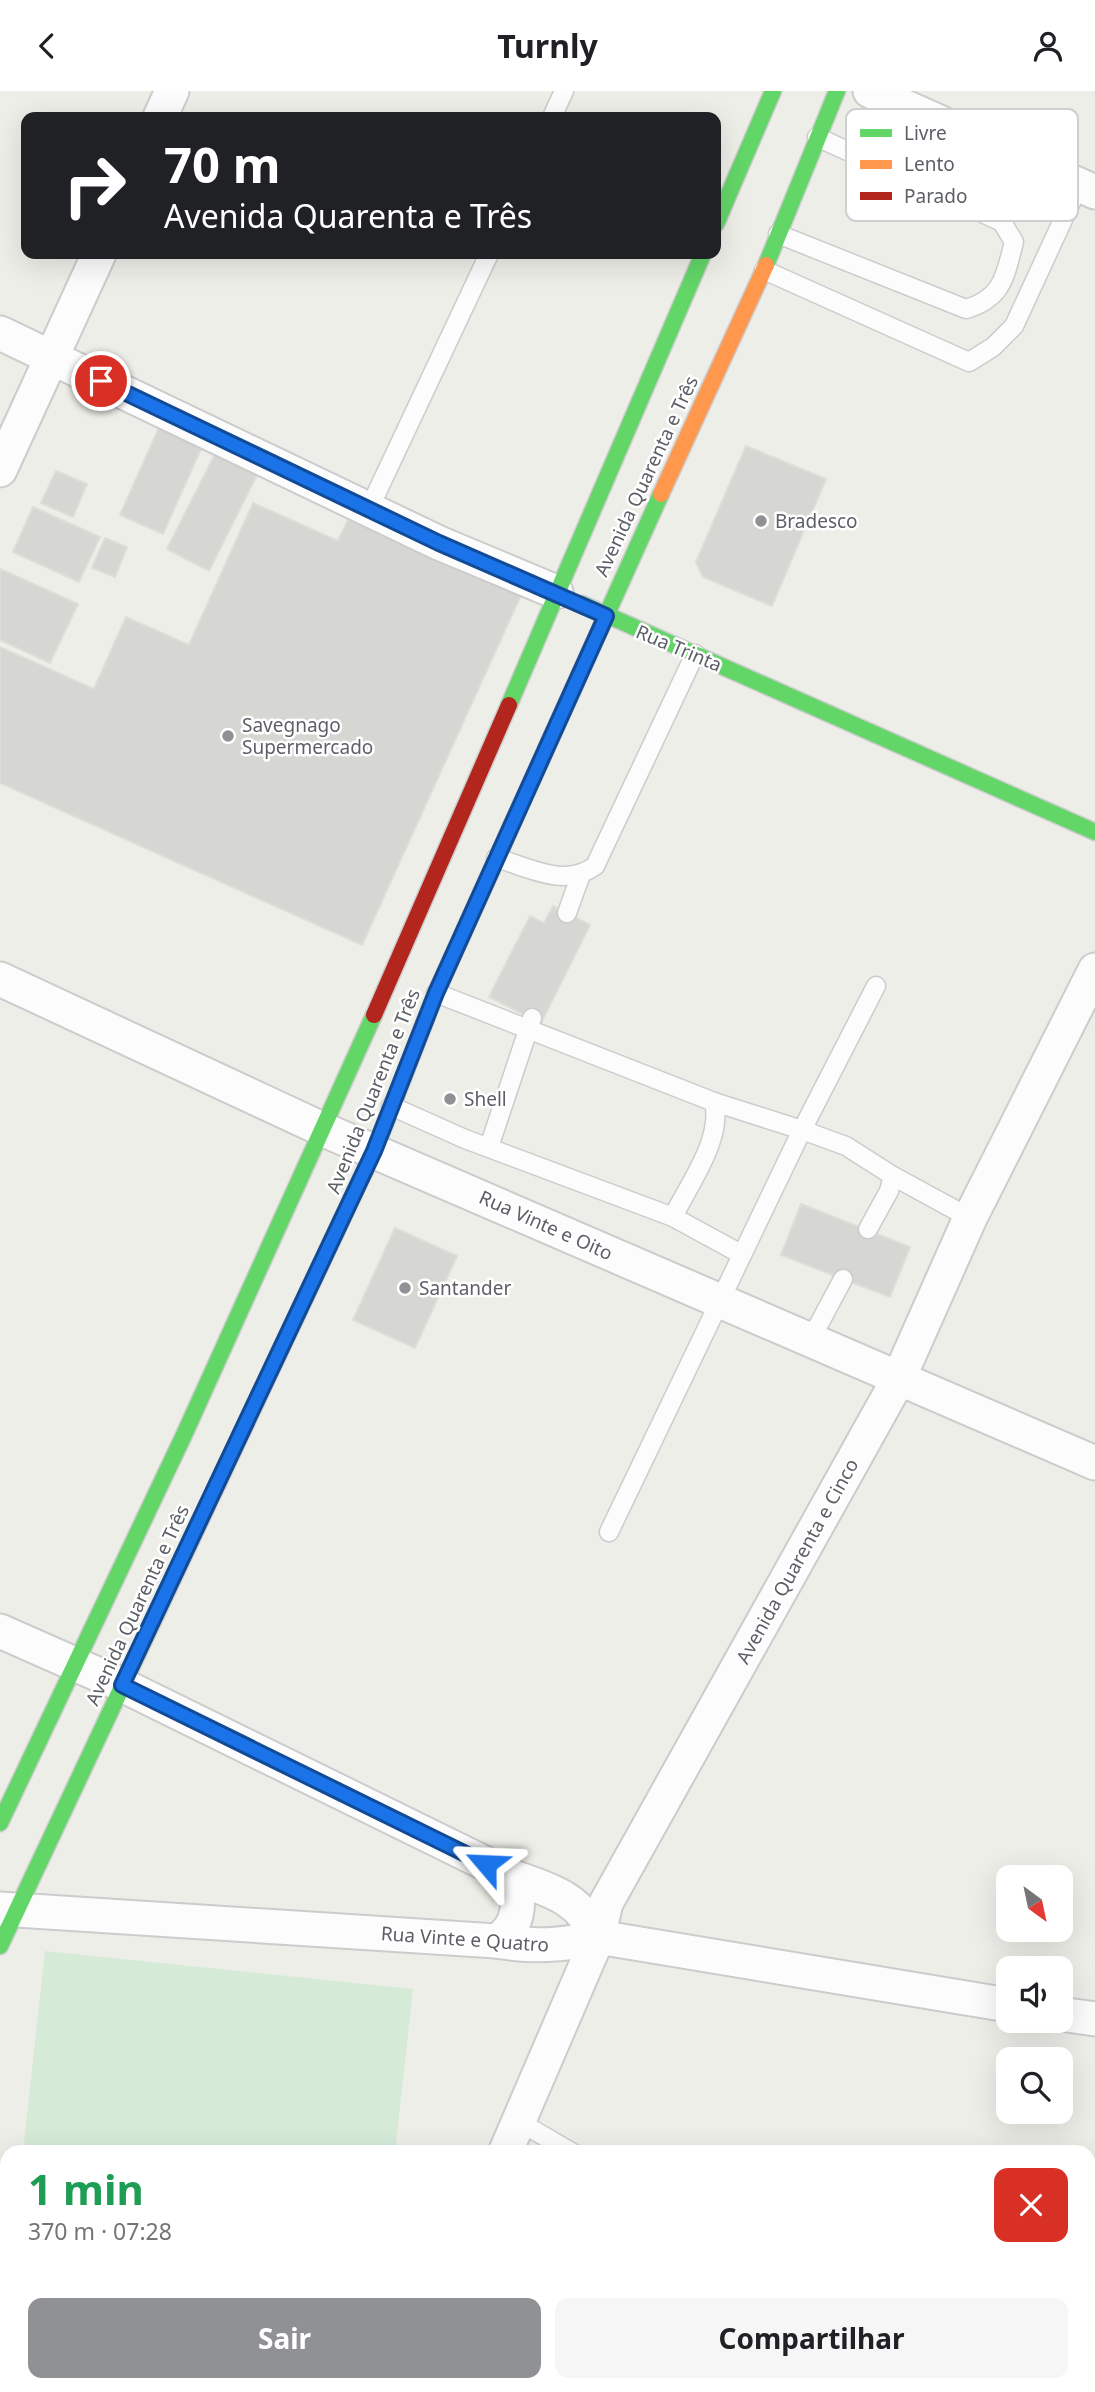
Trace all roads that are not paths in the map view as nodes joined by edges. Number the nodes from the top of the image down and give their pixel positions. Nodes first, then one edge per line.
1 (172, 91) edge
2 (564, 91) edge
3 (773, 91) edge
4 (836, 91) edge
5 (870, 91) edge
6 (910, 109) edge
7 (162, 112) edge
8 (554, 112) edge
9 (817, 137) junction
10 (846, 150) edge
11 (1087, 188) edge
12 (1078, 205) edge
13 (721, 212) edge
14 (1000, 221) edge
15 (1070, 221) edge
16 (778, 234) junction
17 (97, 259) edge
18 (487, 259) edge
19 (701, 259) edge
20 (764, 269) junction
21 (0, 333) edge
22 (52, 358) junction
23 (0, 470) edge
24 (369, 509) junction
25 (556, 592) junction
26 (606, 616) junction
27 (695, 654) junction
28 (1095, 832) edge
29 (496, 858) junction
30 (580, 877) junction
31 (567, 913) dead end
32 (1095, 970) edge
33 (0, 979) edge
34 (876, 986) dead end
35 (436, 993) junction
36 (530, 1024) junction
37 (715, 1101) junction
38 (391, 1106) junction
39 (322, 1129) junction
40 (802, 1130) junction
41 (489, 1147) junction
42 (374, 1151) junction
43 (892, 1176) junction
44 (673, 1217) junction
45 (970, 1218) junction
46 (868, 1229) dead end
47 (741, 1254) junction
48 (843, 1279) dead end
49 (720, 1302) junction
50 (811, 1339) junction
51 (898, 1380) junction
52 (1095, 1464) edge
53 (609, 1532) dead end
54 (0, 1631) edge
55 (76, 1666) junction
56 (122, 1685) junction
57 (0, 1823) edge
58 (511, 1876) junction
59 (8, 1910) edge
60 (597, 1937) junction
61 (496, 1941) junction
62 (0, 1946) edge
63 (996, 2003) edge
64 (1073, 2016) edge
65 (1095, 2019) edge
66 (518, 2121) junction
67 (508, 2145) edge
68 (559, 2145) edge

1 - 7 street
2 - 8 lane
3 - 13 main road
4 - 9 main road, Avenida Quarenta e Três
5 - 6 street
9 - 10 lane
9 - 16 main road, Avenida Quarenta e Três
11 - 12 lane
14 - 16 lane
15 - 20 lane
16 - 20 main road, Avenida Quarenta e Três
17 - 22 street
18 - 24 lane
19 - 25 main road, Avenida Quarenta e Três
20 - 26 main road, Avenida Quarenta e Três
21 - 22 street, Rua Trinta
22 - 23 street
22 - 24 street, Rua Trinta
24 - 25 street, Rua Trinta
25 - 26 main road, Rua Trinta
25 - 39 main road, Avenida Quarenta e Três
26 - 27 main road, Rua Trinta
26 - 29 main road, Avenida Quarenta e Três
27 - 28 main road, Rua Trinta
27 - 30 lane
29 - 30 lane
29 - 35 main road, Avenida Quarenta e Três
30 - 31 lane
32 - 45 street, Avenida Quarenta e Cinco
33 - 39 street, Rua Vinte e Oito
34 - 40 lane
35 - 36 lane
35 - 38 main road, Avenida Quarenta e Três
36 - 37 lane
36 - 41 lane
37 - 40 lane
37 - 44 lane
38 - 41 lane
38 - 42 main road, Avenida Quarenta e Três
39 - 42 street, Rua Vinte e Oito
39 - 55 main road, Avenida Quarenta e Três
40 - 43 lane
40 - 47 lane
41 - 44 lane
42 - 49 street, Rua Vinte e Oito
42 - 56 main road, Avenida Quarenta e Três
43 - 45 lane
43 - 46 lane
44 - 47 lane
45 - 51 street, Avenida Quarenta e Cinco
47 - 49 lane
48 - 50 lane
49 - 50 street, Rua Vinte e Oito
49 - 53 lane
50 - 51 street, Rua Vinte e Oito
51 - 52 street, Rua Vinte e Oito
51 - 60 street, Avenida Quarenta e Cinco
54 - 55 street
55 - 56 street
55 - 57 main road, Avenida Quarenta e Três
56 - 58 street
56 - 59 main road, Avenida Quarenta e Três
58 - 60 street
58 - 61 street
59 - 61 street, Rua Vinte e Quatro
59 - 62 main road, Avenida Quarenta e Três
60 - 61 street, Rua Vinte e Quatro
60 - 63 street, Rua Vinte e Quatro
60 - 66 street, Avenida Quarenta e Cinco
64 - 65 street
66 - 67 street, Avenida Quarenta e Cinco
66 - 68 lane

